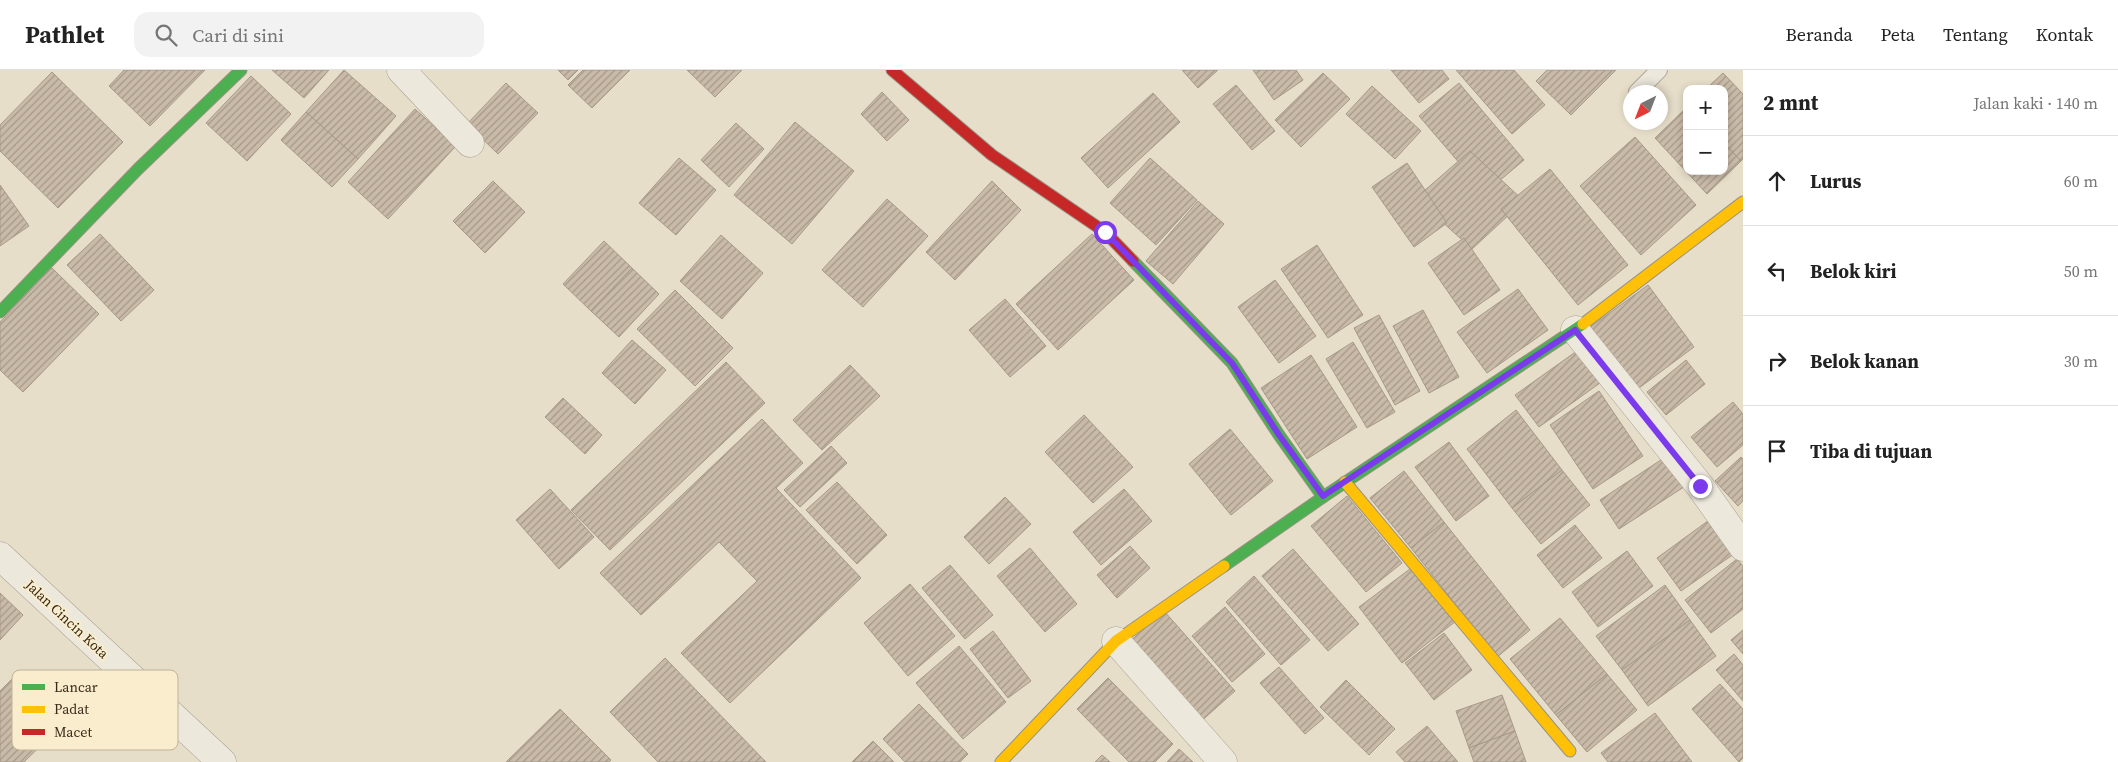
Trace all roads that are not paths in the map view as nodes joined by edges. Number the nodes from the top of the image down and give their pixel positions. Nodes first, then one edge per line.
1 (241, 70) edge
2 (401, 70) edge
3 (892, 70) edge
4 (1658, 70) edge
5 (1644, 85) edge
6 (470, 143) dead end
7 (1743, 202) edge
8 (0, 312) edge
9 (1575, 330) junction
10 (1344, 482) junction
11 (1323, 496) junction
12 (1743, 547) edge
13 (0, 556) edge
14 (1116, 641) junction
15 (123, 670) edge
16 (178, 721) edge
17 (1570, 751) dead end
18 (222, 762) edge
19 (1001, 762) edge
20 (1223, 762) edge

1 - 8 street
2 - 6 street
3 - 11 street
4 - 5 lane
7 - 9 street
9 - 10 street
9 - 12 street
10 - 11 street
10 - 17 street
11 - 14 street
13 - 15 street, Jalan Cincin Kota
14 - 19 street
14 - 20 street
16 - 18 street, Jalan Cincin Kota

